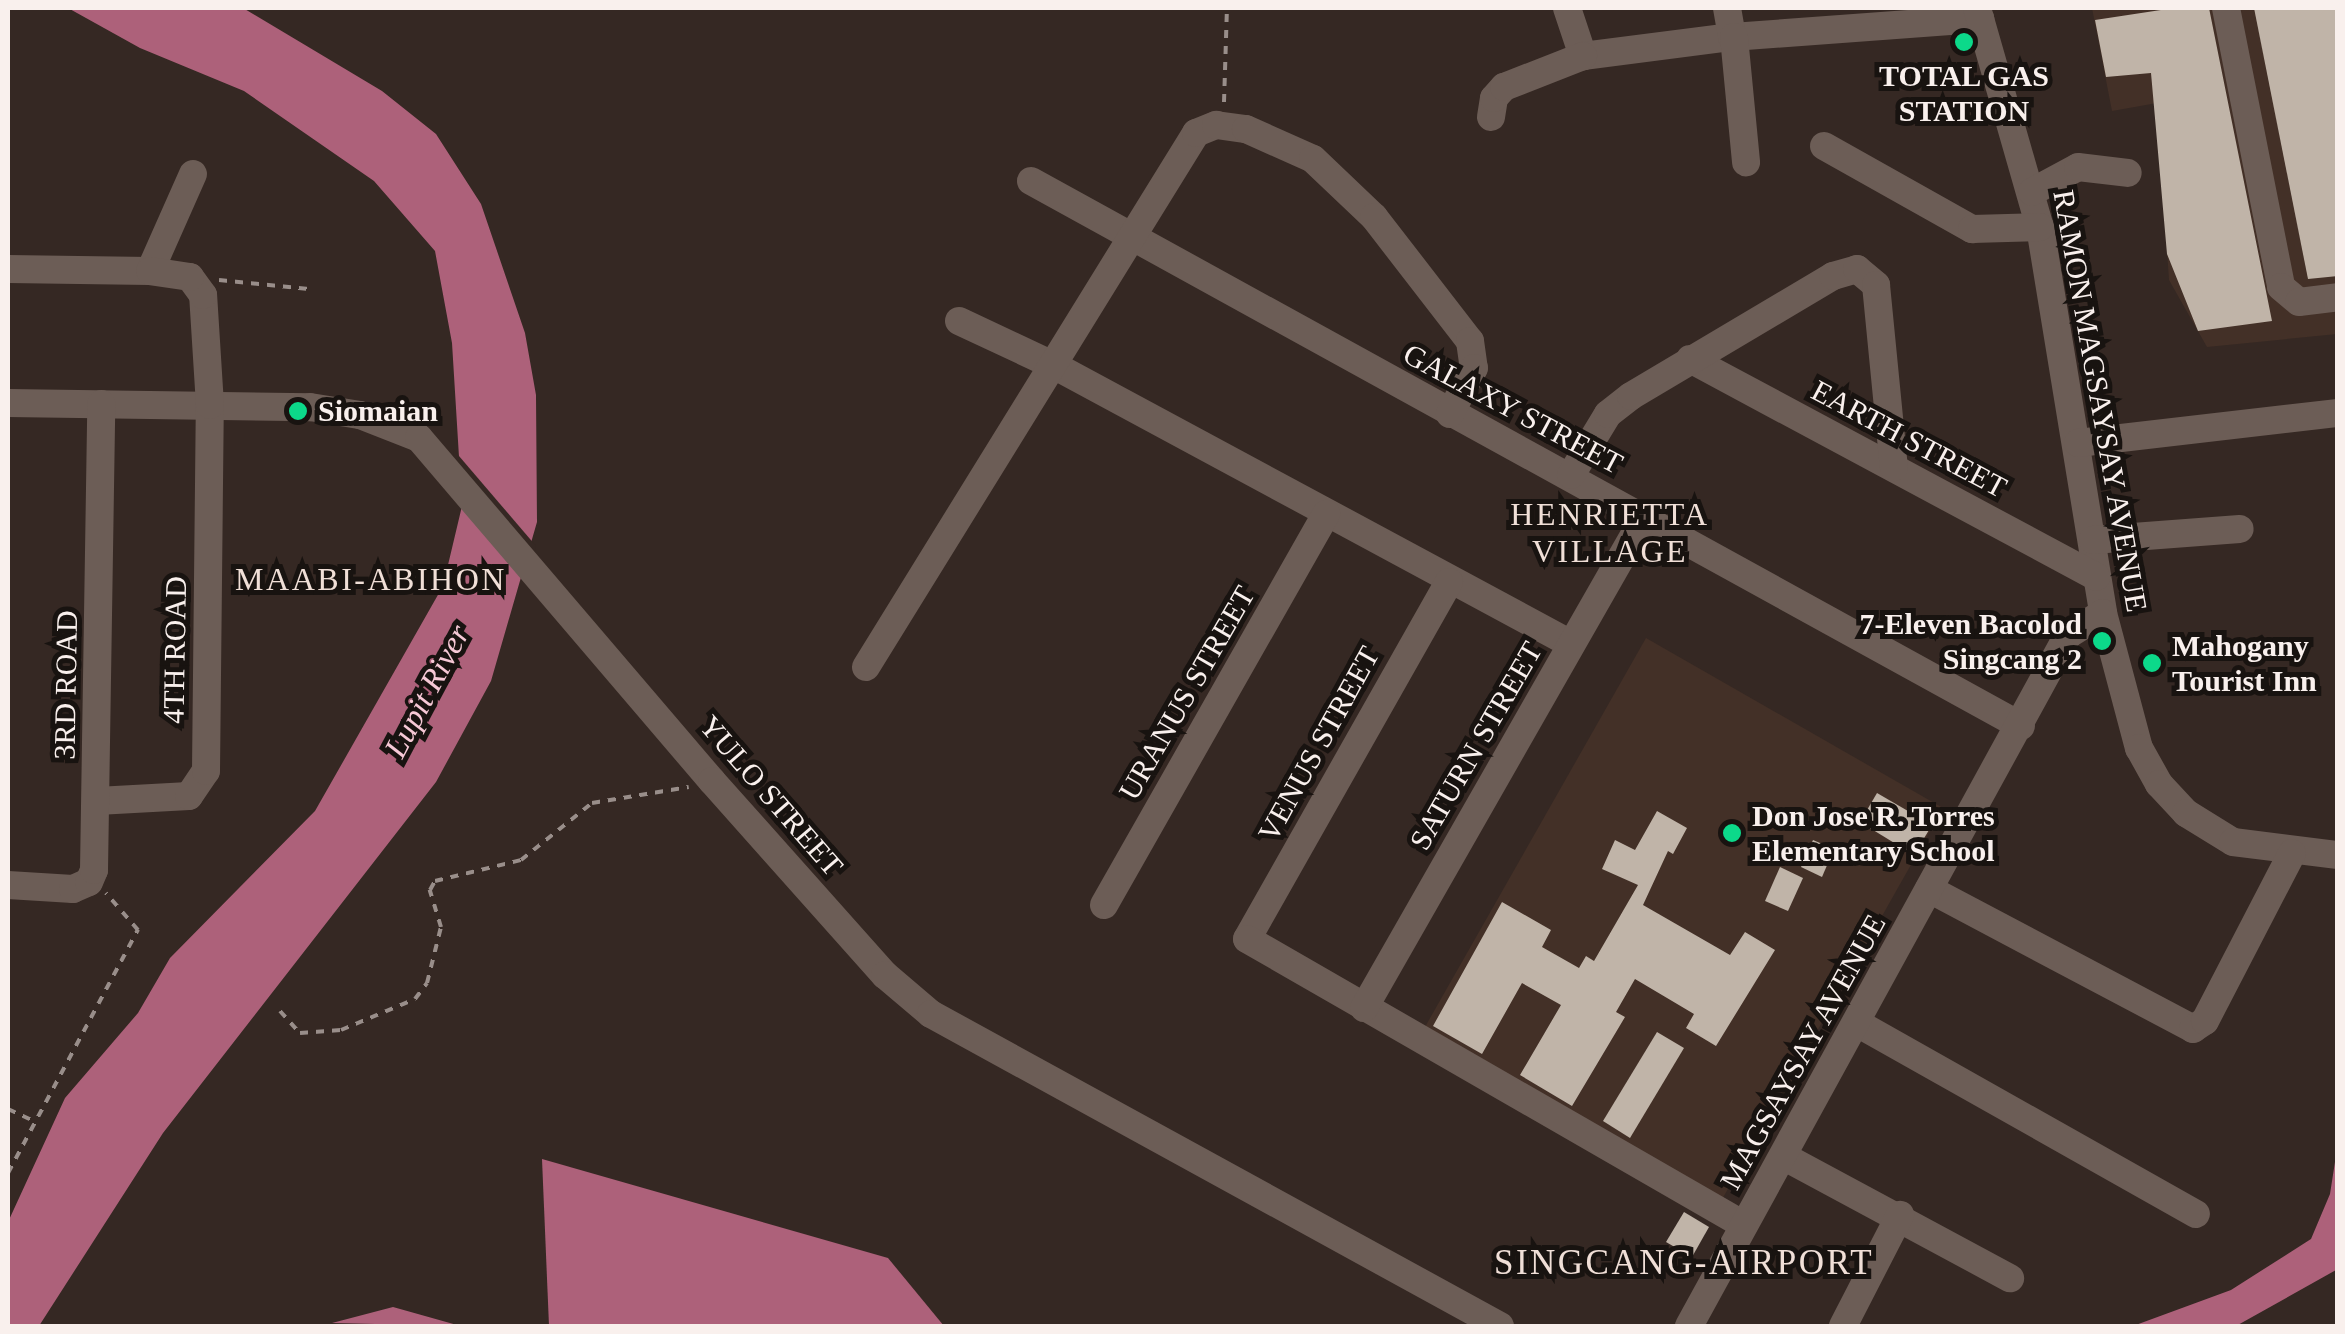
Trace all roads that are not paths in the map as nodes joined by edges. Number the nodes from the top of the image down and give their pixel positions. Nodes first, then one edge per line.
1 (1567, 8) edge
2 (1727, 8) edge
3 (2226, 8) edge
4 (1978, 13) edge
5 (1733, 37) junction
6 (1583, 56) junction
7 (1490, 118) dead end
8 (1824, 146) dead end
9 (1746, 162) dead end
10 (2128, 173) dead end
11 (194, 174) dead end
12 (1031, 181) dead end
13 (2032, 192) junction
14 (2040, 227) junction
15 (1133, 236) junction
16 (8, 269) edge
17 (150, 272) junction
18 (2338, 297) edge
19 (959, 321) dead end
20 (1690, 359) junction
21 (1057, 367) junction
22 (8, 403) edge
23 (101, 404) junction
24 (210, 404) junction
25 (2338, 413) edge
26 (1450, 414) junction
27 (2078, 443) junction
28 (1894, 467) junction
29 (1571, 474) junction
30 (1326, 514) junction
31 (1645, 516) junction
32 (2240, 529) dead end
33 (2092, 540) junction
34 (2096, 577) junction
35 (1448, 582) junction
36 (2103, 613) junction
37 (1571, 644) junction
38 (866, 666) dead end
39 (2020, 726) junction
40 (97, 801) junction
41 (2292, 853) junction
42 (2332, 855) edge
43 (8, 885) edge
44 (1929, 889) junction
45 (1104, 905) dead end
46 (1364, 1008) junction
47 (1858, 1023) junction
48 (1783, 1156) junction
49 (2196, 1214) dead end
50 (1900, 1215) junction
51 (1744, 1225) junction
52 (2010, 1278) dead end
53 (1500, 1326) edge
54 (1689, 1326) edge
55 (1843, 1326) edge

1 - 6 street
2 - 5 street
3 - 18 street
4 - 5 street
4 - 13 street, RAMON MAGSAYSAY AVENUE
5 - 6 street
5 - 9 street
6 - 7 street
8 - 14 street
10 - 13 street
11 - 17 street
12 - 15 street, GALAXY STREET
13 - 14 street, RAMON MAGSAYSAY AVENUE
14 - 27 street, RAMON MAGSAYSAY AVENUE
15 - 21 street
15 - 26 street, GALAXY STREET
15 - 26 street
16 - 17 street
17 - 24 street, 4TH ROAD
19 - 21 street
20 - 28 street, EARTH STREET
20 - 28 street
20 - 29 street
21 - 30 street
21 - 38 street
22 - 23 street, YULO STREET
23 - 24 street, YULO STREET
23 - 40 street, 3RD ROAD
24 - 40 street, 4TH ROAD
24 - 53 street, YULO STREET
25 - 27 street
26 - 29 street, GALAXY STREET
27 - 33 street, RAMON MAGSAYSAY AVENUE
28 - 34 street, EARTH STREET
29 - 31 street, GALAXY STREET
30 - 35 street
30 - 45 street, URANUS STREET
31 - 37 street, SATURN STREET
31 - 39 street, GALAXY STREET
32 - 33 street
33 - 34 street, RAMON MAGSAYSAY AVENUE
34 - 36 street, RAMON MAGSAYSAY AVENUE
35 - 37 street
35 - 46 street, VENUS STREET
36 - 39 street, MAGSAYSAY AVENUE
36 - 41 street, RAMON MAGSAYSAY AVENUE
37 - 46 street, SATURN STREET
39 - 44 street, MAGSAYSAY AVENUE
40 - 43 street, 3RD ROAD
41 - 42 street, RAMON MAGSAYSAY AVENUE
41 - 44 street
44 - 47 street, MAGSAYSAY AVENUE
46 - 51 street
47 - 48 street, MAGSAYSAY AVENUE
47 - 49 street
48 - 50 street
48 - 51 street, MAGSAYSAY AVENUE
50 - 52 street
50 - 55 street
51 - 54 street, MAGSAYSAY AVENUE

